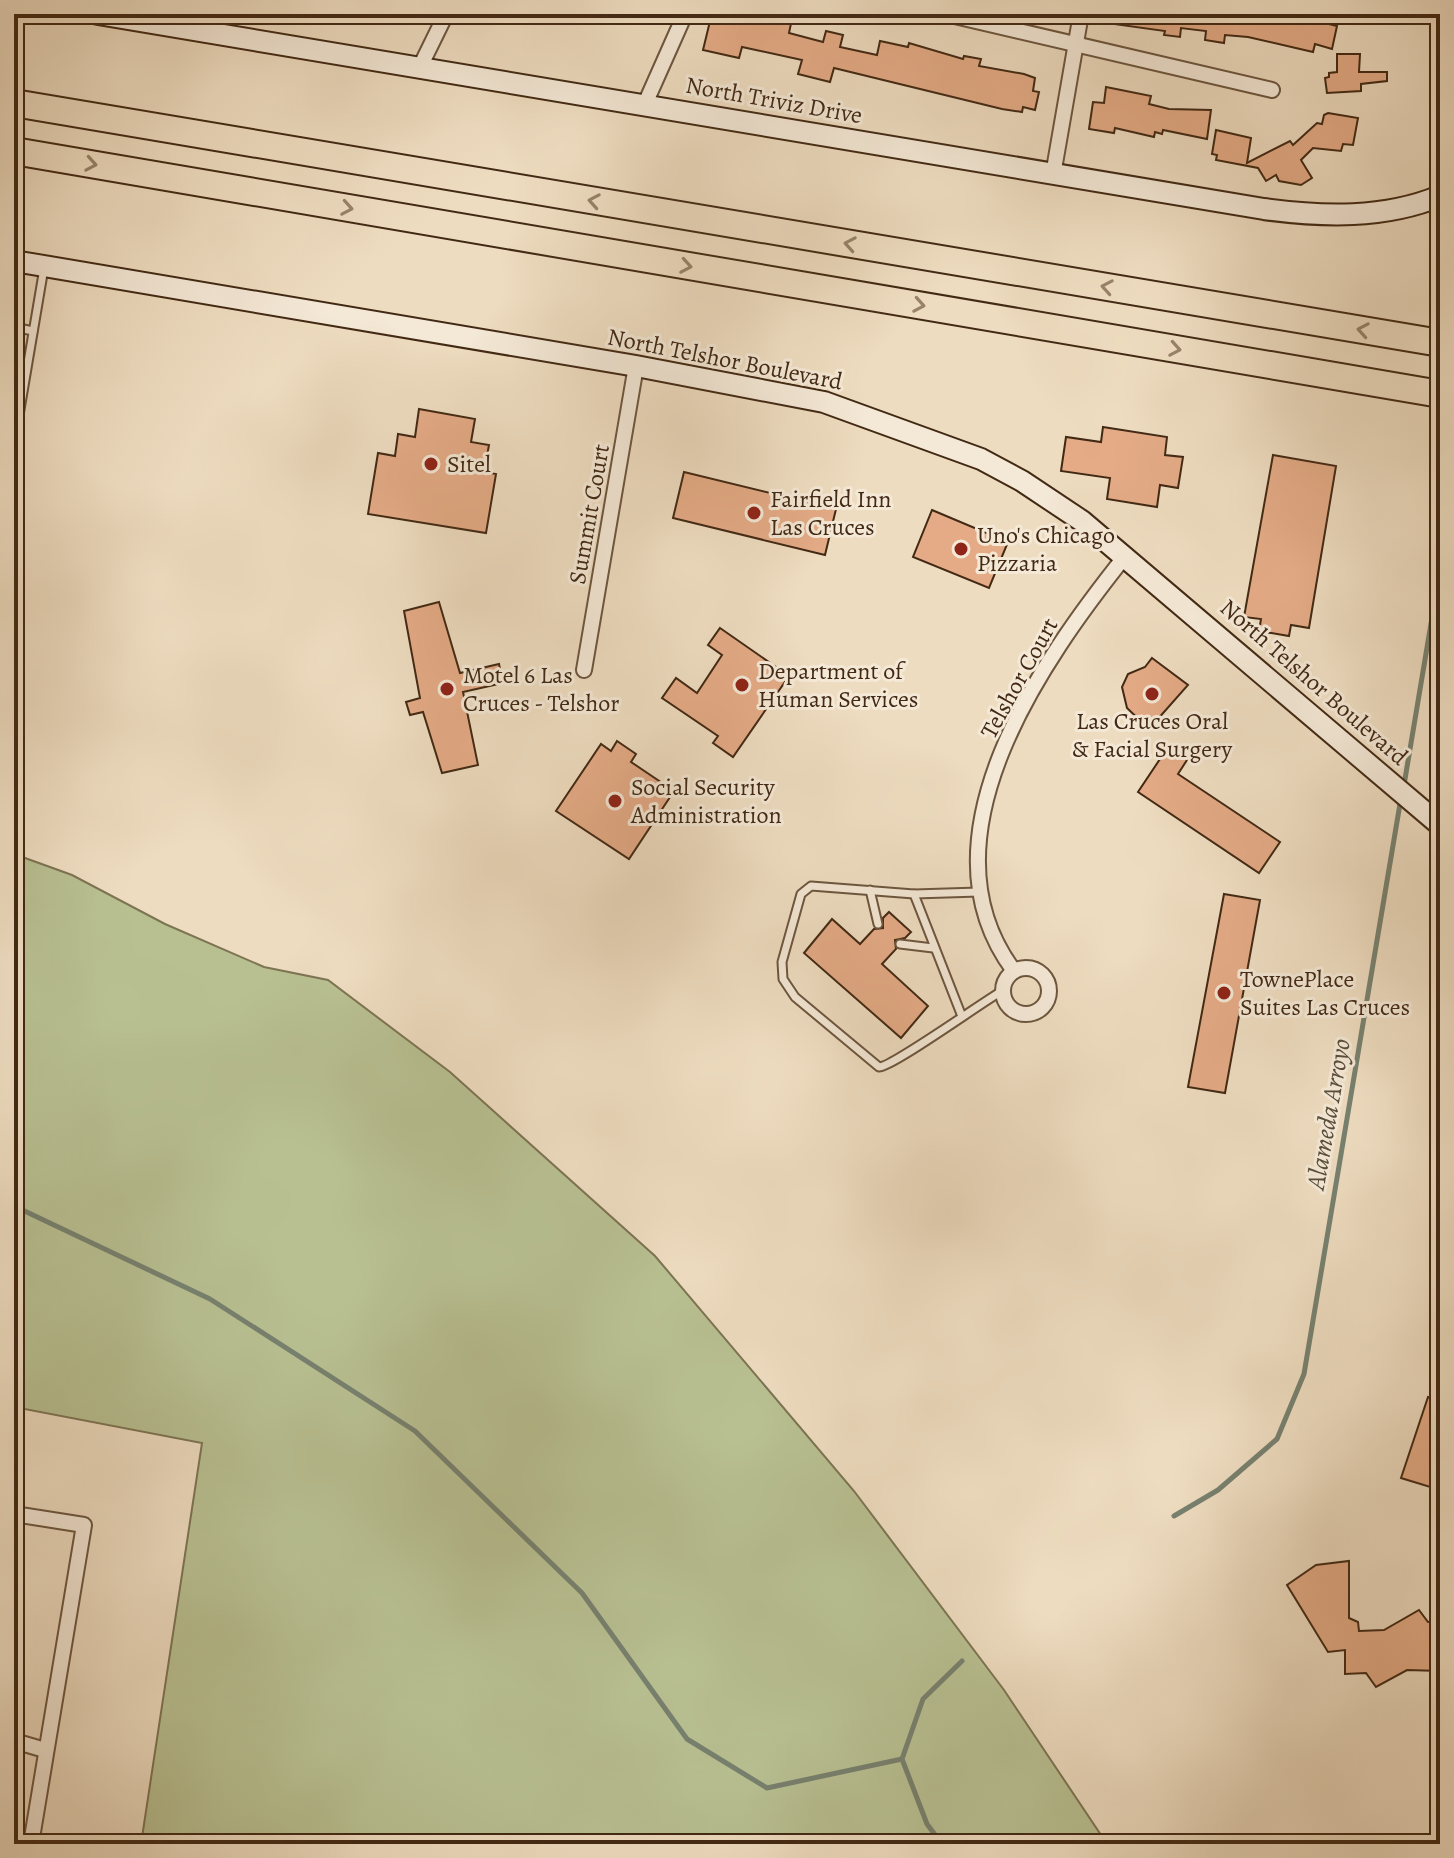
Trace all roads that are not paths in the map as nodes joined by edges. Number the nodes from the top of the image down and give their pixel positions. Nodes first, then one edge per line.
1 (98, 14) edge
2 (212, 14) edge
3 (446, 14) edge
4 (685, 14) edge
5 (946, 14) edge
6 (1081, 14) edge
7 (207, 35) junction
8 (1075, 45) junction
9 (421, 65) junction
10 (1272, 90) dead end
11 (14, 103) edge
12 (645, 104) junction
13 (14, 151) edge
14 (1053, 175) junction
15 (1440, 196) edge
16 (14, 261) edge
17 (44, 266) junction
18 (14, 327) edge
19 (33, 331) junction
20 (1440, 343) edge
21 (636, 366) junction
22 (1440, 394) edge
23 (16, 423) edge
24 (14, 445) edge
25 (1126, 555) junction
26 (584, 670) dead end
27 (1435, 820) edge
28 (870, 890) junction
29 (979, 892) junction
30 (914, 894) junction
31 (878, 924) dead end
32 (900, 944) dead end
33 (933, 948) junction
34 (1014, 971) junction
35 (1002, 991) junction
36 (961, 1014) junction
37 (14, 1514) edge
38 (14, 1741) edge
39 (45, 1750) junction
40 (31, 1844) edge

1 - 7 main road, North Triviz Drive
2 - 7 street
3 - 9 street
4 - 12 street
5 - 8 street
6 - 8 street
7 - 9 main road, North Triviz Drive
8 - 10 street
8 - 14 street
9 - 12 main road, North Triviz Drive
20 -> 11 highway
12 - 14 main road, North Triviz Drive
13 -> 22 highway
14 - 15 main road, North Triviz Drive
16 - 17 main road, North Telshor Boulevard
17 - 19 lane
17 - 21 main road, North Telshor Boulevard
18 - 19 lane
19 - 23 lane
21 - 25 main road, North Telshor Boulevard
21 - 26 street, Summit Court
23 - 24 lane
25 - 27 main road, North Telshor Boulevard
25 - 29 street, Telshor Court
28 - 30 lane
28 - 31 lane
28 - 36 lane
29 - 30 lane
29 - 34 street, Telshor Court
30 - 33 lane
32 - 33 lane
33 - 36 lane
34 - 35 street
34 - 35 street
35 - 36 lane
37 - 39 street
38 - 39 street
39 - 40 street

